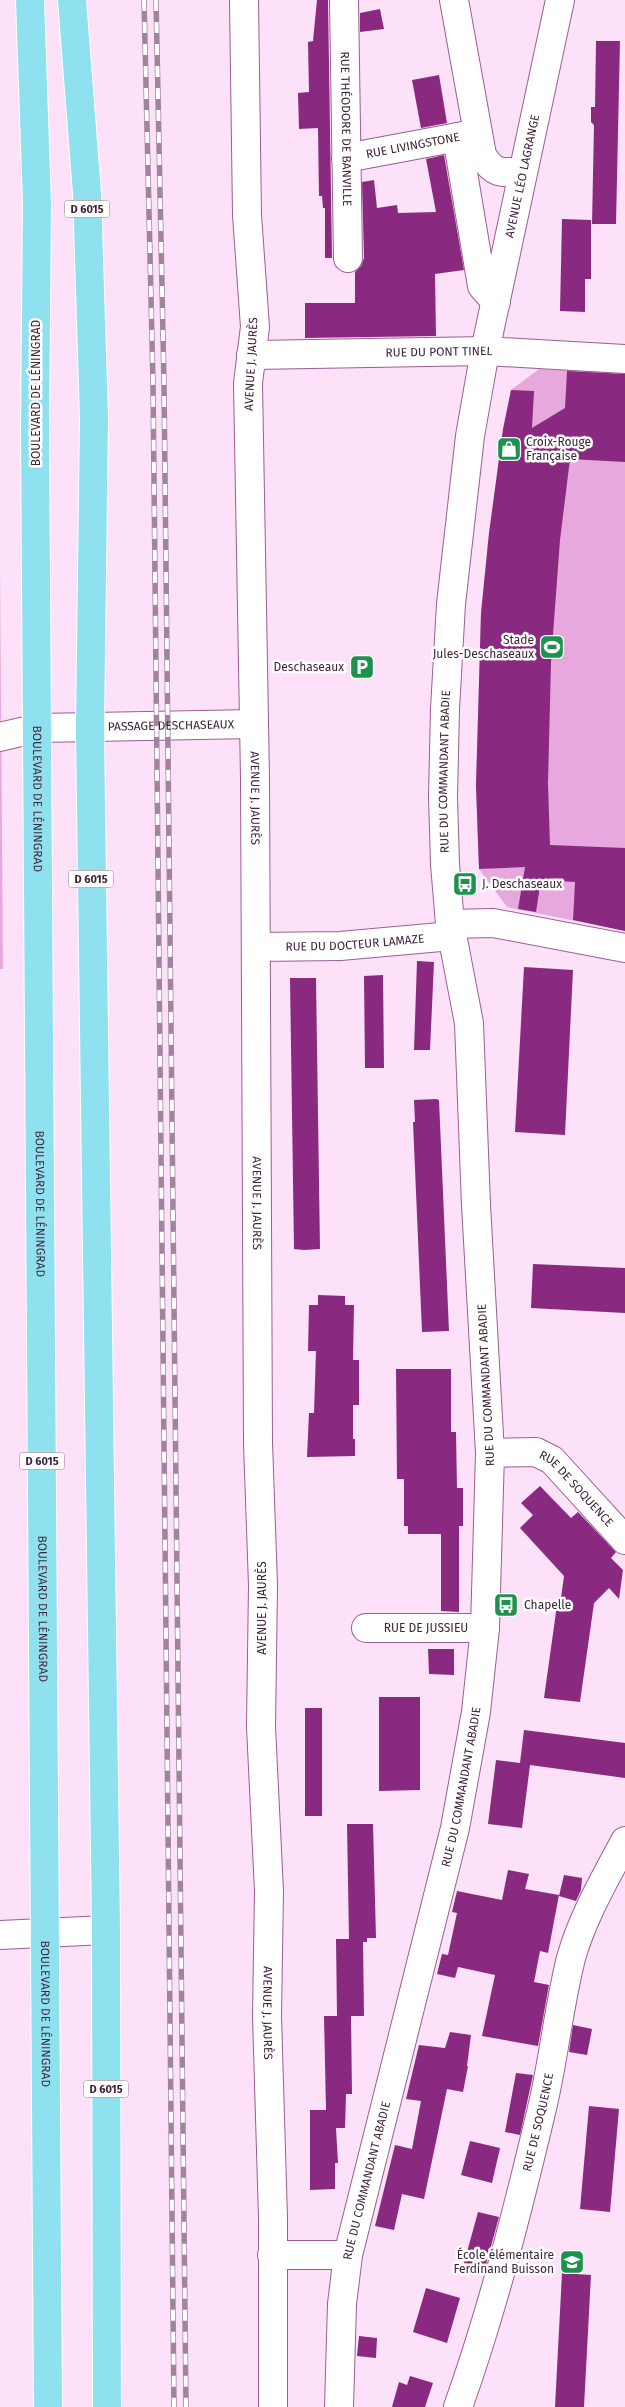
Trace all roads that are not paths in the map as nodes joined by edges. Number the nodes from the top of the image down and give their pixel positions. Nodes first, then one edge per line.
1 (30, 0) edge
2 (72, 0) edge
3 (244, 0) edge
4 (344, 0) edge
5 (454, 0) edge
6 (560, 0) edge
7 (467, 135) junction
8 (346, 158) junction
9 (523, 171) junction
10 (348, 258) dead end
11 (496, 302) junction
12 (485, 351) junction
13 (251, 355) junction
14 (625, 359) edge
15 (0, 715) edge
16 (254, 724) junction
17 (38, 728) junction
18 (90, 728) junction
19 (0, 737) edge
20 (451, 930) junction
21 (256, 947) junction
22 (625, 948) edge
23 (490, 1453) junction
24 (625, 1540) edge
25 (366, 1628) dead end
26 (485, 1628) junction
27 (625, 1841) edge
28 (106, 1930) junction
29 (45, 1934) junction
30 (0, 1935) edge
31 (272, 2255) junction
32 (348, 2255) junction
33 (48, 2407) edge
34 (107, 2407) edge
35 (273, 2407) edge
36 (338, 2407) edge
37 (458, 2407) edge

1 - 17 main road, BOULEVARD DE LÉNINGRAD / D 6015
2 - 18 main road, D 6015
3 - 13 street, AVENUE J. JAURÈS
4 - 8 street, RUE THÉODORE DE BANVILLE
5 - 7 street
6 - 9 street, AVENUE LÉO LAGRANGE
7 - 8 street, RUE LIVINGSTONE
7 - 9 street
7 - 11 street
8 - 10 street, RUE THÉODORE DE BANVILLE
9 - 11 street, AVENUE LÉO LAGRANGE
11 - 12 street, AVENUE LÉO LAGRANGE
12 - 13 street, RUE DU PONT TINEL
12 - 14 street, RUE DU PONT TINEL
12 - 20 street, RUE DU COMMANDANT ABADIE
13 - 16 street, AVENUE J. JAURÈS
15 - 17 street
16 - 18 street, PASSAGE DESCHASEAUX
16 - 21 street, AVENUE J. JAURÈS
17 - 18 street, PASSAGE DESCHASEAUX
17 - 19 street
17 - 29 main road, BOULEVARD DE LÉNINGRAD / D 6015
18 - 28 main road, D 6015
20 - 21 street, RUE DU DOCTEUR LAMAZE
20 - 22 street, RUE DU DOCTEUR LAMAZE
20 - 23 street, RUE DU COMMANDANT ABADIE
21 - 31 street, AVENUE J. JAURÈS
23 - 24 street, RUE DE SOQUENCE
23 - 26 street, RUE DU COMMANDANT ABADIE
25 - 26 street, RUE DE JUSSIEU
26 - 32 street, RUE DU COMMANDANT ABADIE
27 - 37 street, RUE DE SOQUENCE
28 - 29 street
28 - 34 main road, D 6015
29 - 30 street
29 - 33 main road, BOULEVARD DE LÉNINGRAD / D 6015
31 - 32 street
31 - 35 street, AVENUE J. JAURÈS
32 - 36 street, RUE DU COMMANDANT ABADIE

